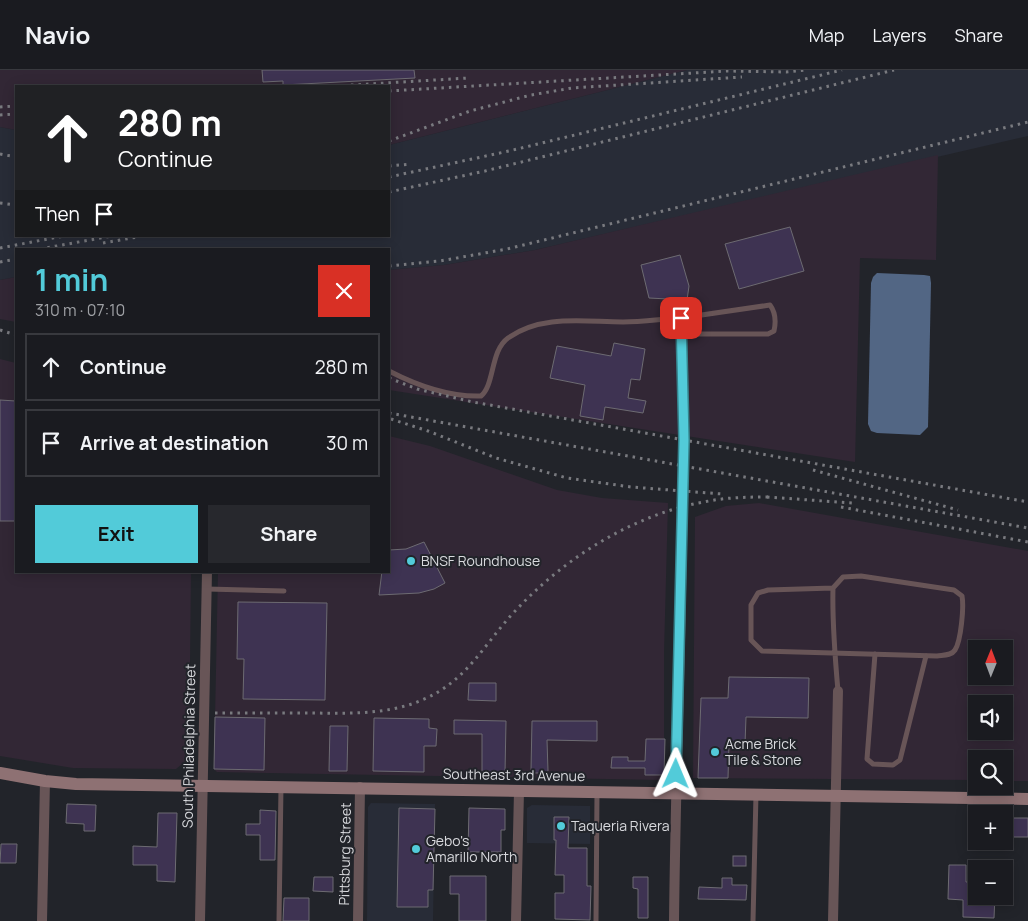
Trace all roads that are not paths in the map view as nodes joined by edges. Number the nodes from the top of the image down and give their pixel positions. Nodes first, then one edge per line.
1 (681, 318) junction
2 (682, 334) junction
3 (683, 366) joint
4 (390, 371) edge
5 (206, 573) edge
6 (833, 588) junction
7 (206, 589) junction
8 (284, 591) dead end
9 (835, 653) junction
10 (875, 654) junction
11 (926, 656) junction
12 (838, 691) joint
13 (0, 773) edge
14 (45, 781) junction
15 (202, 785) junction
16 (281, 786) junction
17 (360, 787) junction
18 (519, 790) junction
19 (597, 792) junction
20 (675, 793) junction
21 (756, 794) junction
22 (836, 796) junction
23 (1028, 799) edge
24 (42, 921) edge
25 (200, 921) edge
26 (279, 921) edge
27 (358, 921) edge
28 (516, 921) edge
29 (596, 921) edge
30 (674, 921) edge
31 (753, 921) edge
32 (833, 921) edge

1 - 2 lane
1 - 2 lane
1 - 4 lane
2 - 3 lane
3 - 20 street
5 - 7 street, South Philadelphia Street
6 - 9 lane
6 - 9 lane
6 - 11 lane
7 - 8 lane
7 - 15 street, South Philadelphia Street
9 - 10 lane
9 - 12 lane
10 - 11 lane
10 - 11 lane
12 - 22 street
13 - 14 main road, Southeast 3rd Avenue
14 - 15 main road, Southeast 3rd Avenue
14 - 24 street
15 - 16 main road, Southeast 3rd Avenue
15 - 25 street, South Philadelphia Street
16 - 17 main road, Southeast 3rd Avenue
16 - 26 lane
17 - 18 main road, Southeast 3rd Avenue
17 - 27 street, Pittsburg Street
18 - 19 main road, Southeast 3rd Avenue
18 - 28 street
19 - 20 main road, Southeast 3rd Avenue
19 - 29 lane
20 - 21 main road, Southeast 3rd Avenue
20 - 30 street
21 - 22 main road, Southeast 3rd Avenue
21 - 31 lane
22 - 23 main road, Southeast 3rd Avenue
22 - 32 street

